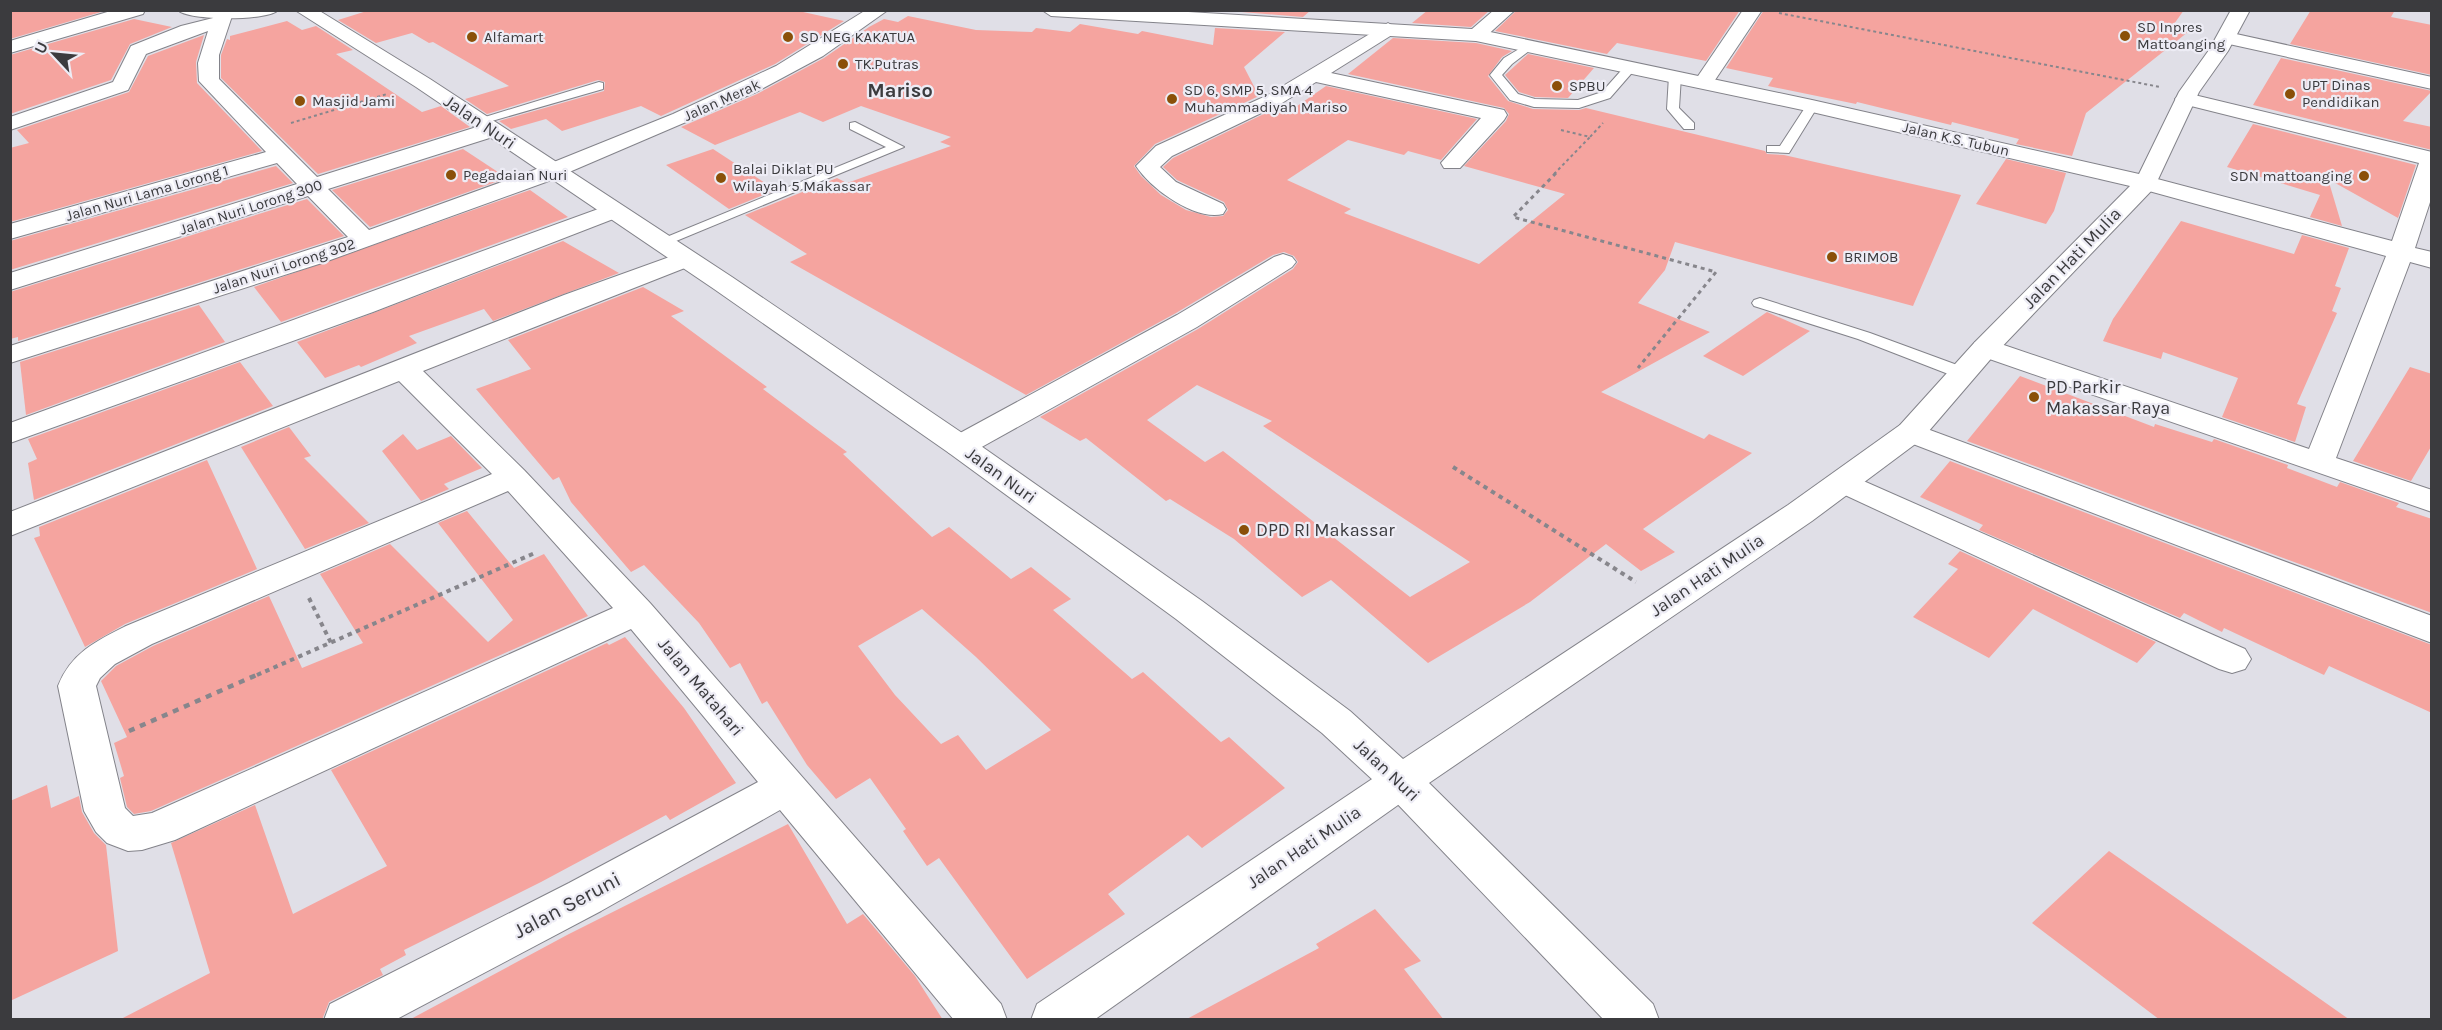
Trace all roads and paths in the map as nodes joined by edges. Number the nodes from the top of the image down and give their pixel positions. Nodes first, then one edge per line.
1 (136, 10) edge
2 (187, 10) edge
3 (269, 10) edge
4 (304, 10) edge
5 (879, 10) edge
6 (1051, 10) edge
7 (1506, 10) edge
8 (1753, 10) edge
9 (2241, 10) edge
10 (1109, 12) edge
11 (1778, 13) dead end
12 (223, 18) junction
13 (1388, 29) junction
14 (1476, 35) junction
15 (2227, 38) junction
16 (1529, 46) junction
17 (10, 47) edge
18 (1631, 67) junction
19 (1315, 75) junction
20 (1675, 76) junction
21 (1704, 82) junction
22 (423, 83) junction
23 (2432, 83) edge
24 (599, 86) dead end
25 (2187, 96) junction
26 (1812, 106) junction
27 (10, 124) edge
28 (485, 126) junction
29 (855, 126) dead end
30 (1689, 126) dead end
31 (261, 132) junction
32 (1590, 137) dead end
33 (1772, 149) dead end
34 (283, 154) junction
35 (2431, 159) edge
36 (1452, 163) dead end
37 (555, 171) junction
38 (2146, 183) junction
39 (315, 187) junction
40 (1214, 209) dead end
41 (612, 211) junction
42 (10, 232) edge
43 (364, 239) junction
44 (659, 243) junction
45 (2401, 251) junction
46 (686, 259) junction
47 (2432, 260) edge
48 (1283, 262) dead end
49 (10, 282) edge
50 (1760, 303) dead end
51 (1984, 348) junction
52 (10, 355) edge
53 (1638, 368) dead end
54 (403, 369) junction
55 (1962, 373) junction
56 (1911, 432) junction
57 (10, 434) edge
58 (960, 446) junction
59 (2319, 462) junction
60 (1453, 467) dead end
61 (513, 477) junction
62 (1843, 482) junction
63 (2432, 502) edge
64 (10, 525) edge
65 (568, 538) junction
66 (295, 569) junction
67 (1667, 602) junction
68 (637, 612) junction
69 (2432, 630) edge
70 (331, 643) junction
71 (2232, 659) dead end
72 (89, 748) junction
73 (1401, 781) junction
74 (785, 787) junction
75 (347, 1020) edge
76 (984, 1020) edge
77 (1054, 1020) edge
78 (1636, 1020) edge

1 - 17 street
2 - 12 street
3 - 12 street
4 - 22 street, Jalan Nuri
5 - 37 street, Jalan Merak
6 - 10 street, Jalan K.S. Tubun
7 - 14 street
8 - 21 street
9 - 15 street, Jalan Hati Mulia
10 - 13 street, Jalan K.S. Tubun
11 - 25 path
12 - 27 street
12 - 31 street
13 - 14 street, Jalan K.S. Tubun
13 - 19 street
14 - 16 street, Jalan K.S. Tubun
15 - 23 street
15 - 25 street, Jalan Hati Mulia
16 - 18 street, Jalan K.S. Tubun
16 - 18 lane
18 - 20 street, Jalan K.S. Tubun
19 - 36 street
19 - 40 street
20 - 21 street, Jalan K.S. Tubun
20 - 30 lane
21 - 26 street, Jalan K.S. Tubun
22 - 28 street, Jalan Nuri
22 - 31 path
24 - 28 lane
25 - 35 street
25 - 38 street, Jalan Hati Mulia
26 - 33 lane
26 - 38 street, Jalan K.S. Tubun
28 - 37 street, Jalan Nuri
28 - 39 street, Jalan Nuri Lorong 300
29 - 44 lane
31 - 34 street
32 - 53 path
34 - 39 street
34 - 42 street, Jalan Nuri Lama Lorong 1
35 - 45 street
37 - 41 street, Jalan Nuri
37 - 43 street, Jalan Nuri Lorong 302
38 - 45 street, Jalan K.S. Tubun
38 - 51 street, Jalan Hati Mulia
39 - 43 street
39 - 49 street, Jalan Nuri Lorong 300
41 - 44 street, Jalan Nuri
41 - 57 street
43 - 52 street, Jalan Nuri Lorong 302
44 - 46 street, Jalan Nuri
45 - 47 street, Jalan K.S. Tubun
45 - 59 street
46 - 54 street
46 - 58 street, Jalan Nuri
48 - 58 street
50 - 55 lane
51 - 55 street, Jalan Hati Mulia
51 - 59 street
54 - 61 street, Jalan Matahari
54 - 64 street
55 - 56 street, Jalan Hati Mulia
56 - 62 street, Jalan Hati Mulia
56 - 69 street
58 - 73 street, Jalan Nuri
59 - 63 street
60 - 67 path
61 - 65 street, Jalan Matahari
61 - 66 street
62 - 67 street, Jalan Hati Mulia
62 - 71 street
65 - 68 street, Jalan Matahari
65 - 70 path
66 - 70 path
66 - 72 street
67 - 73 street, Jalan Hati Mulia
68 - 72 street
68 - 74 street, Jalan Matahari
70 - 72 path
73 - 77 street, Jalan Hati Mulia
73 - 78 street, Jalan Nuri
74 - 75 street, Jalan Seruni
74 - 76 street, Jalan Matahari

